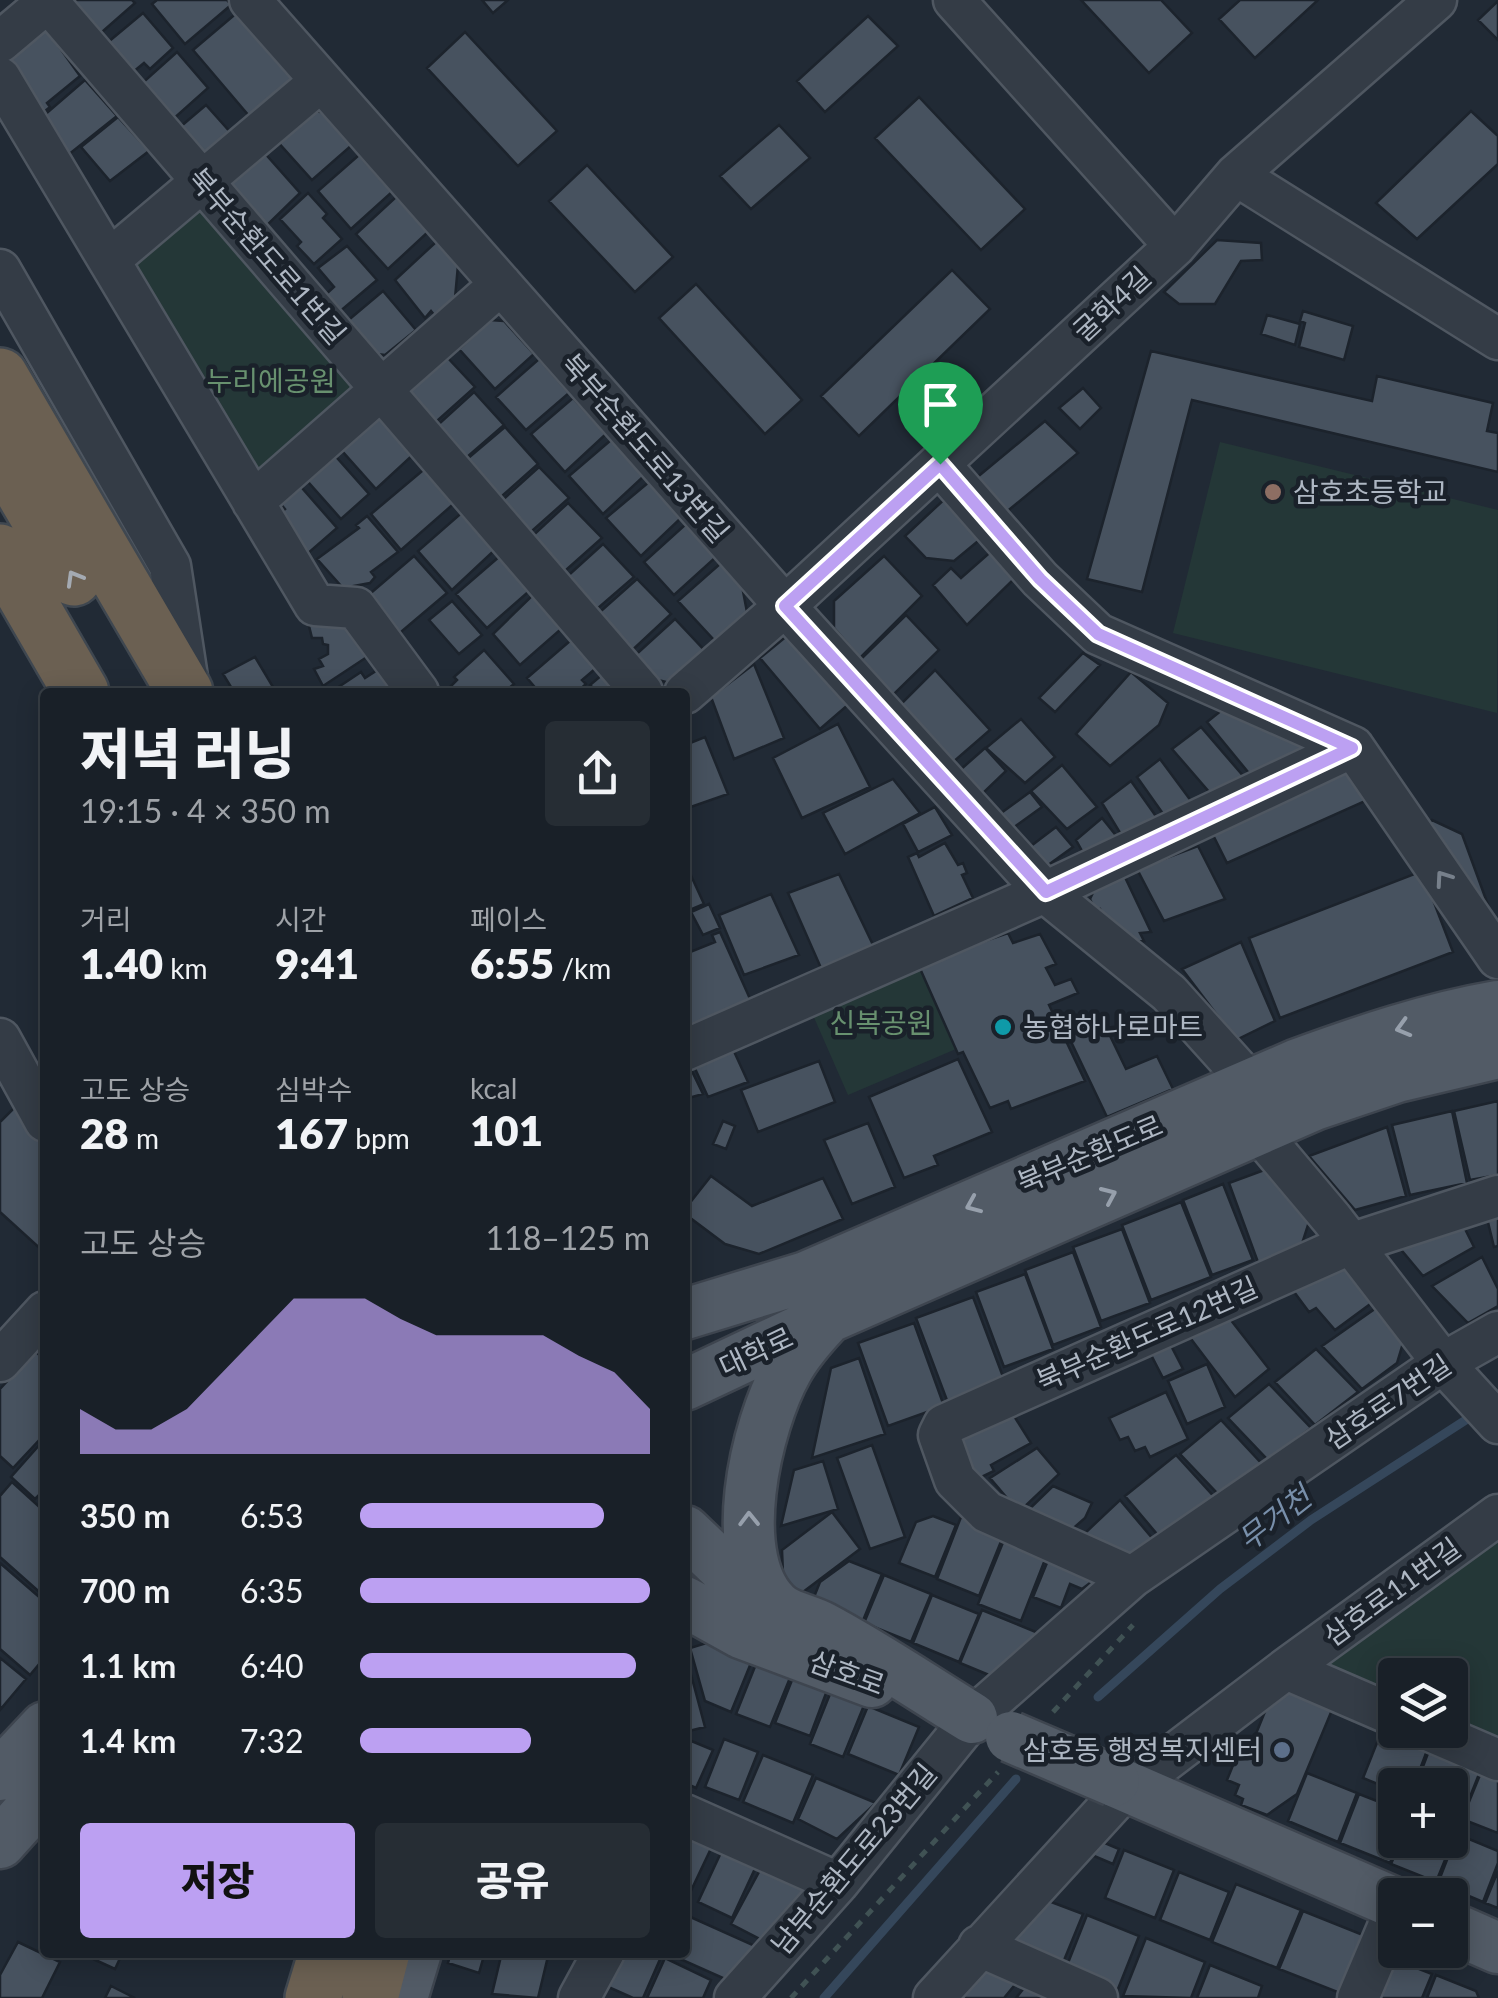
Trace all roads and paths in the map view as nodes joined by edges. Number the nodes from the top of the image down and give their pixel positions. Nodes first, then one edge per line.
1 (250, 0) edge
2 (954, 0) edge
3 (1436, 0) edge
4 (49, 1) edge
5 (0, 42) edge
6 (0, 78) edge
7 (321, 81) junction
8 (1236, 175) junction
9 (202, 181) junction
10 (1175, 246) junction
11 (109, 260) junction
12 (0, 270) edge
13 (501, 284) junction
14 (0, 323) edge
15 (1498, 339) edge
16 (0, 376) edge
17 (382, 390) junction
18 (0, 452) edge
19 (940, 464) junction
20 (254, 502) junction
21 (0, 552) edge
22 (785, 606) junction
23 (0, 624) edge
24 (181, 636) junction
25 (80, 688) edge
26 (140, 688) edge
27 (185, 688) edge
28 (187, 688) edge
29 (415, 688) edge
30 (639, 688) edge
31 (690, 689) edge
32 (40, 692) edge
33 (1352, 748) junction
34 (1046, 892) junction
35 (1498, 958) edge
36 (1498, 1006) edge
37 (0, 1040) edge
38 (690, 1048) edge
39 (1498, 1054) edge
40 (11, 1090) edge
41 (1254, 1107) junction
42 (40, 1116) edge
43 (1498, 1196) edge
44 (1350, 1244) junction
45 (690, 1282) edge
46 (772, 1288) junction
47 (690, 1313) edge
48 (40, 1317) edge
49 (828, 1318) junction
50 (1498, 1332) edge
51 (0, 1361) edge
52 (1443, 1363) junction
53 (690, 1383) edge
54 (1498, 1422) edge
55 (1498, 1515) edge
56 (690, 1536) edge
57 (1132, 1577) junction
58 (690, 1603) edge
59 (761, 1621) junction
60 (1133, 1625) dead end
61 (690, 1628) edge
62 (1286, 1669) junction
63 (1378, 1709) edge
64 (1006, 1737) junction
65 (1468, 1747) edge
66 (21, 1760) edge
67 (1498, 1760) edge
68 (1123, 1785) junction
69 (690, 1818) edge
70 (0, 1843) edge
71 (838, 1882) junction
72 (1378, 1896) edge
73 (1468, 1935) edge
74 (979, 1946) junction
75 (1498, 1948) edge
76 (1378, 1952) edge
77 (300, 1958) edge
78 (324, 1958) edge
79 (380, 1958) edge
80 (414, 1958) edge
81 (601, 1958) edge
82 (288, 1998) edge
83 (313, 1998) edge
84 (370, 1998) edge
85 (402, 1998) edge
86 (579, 1998) edge
87 (735, 1998) edge
88 (791, 1998) edge
89 (934, 1998) edge
90 (1098, 1998) edge
91 (1358, 1998) edge

1 - 7 street, 북부순환도로13번길
2 - 10 street
3 - 8 street, 굴화4길
4 - 5 street
4 - 9 street, 북부순환도로1번길
6 - 11 street
7 - 9 street
7 - 13 street, 북부순환도로13번길
8 - 10 street, 굴화4길
8 - 15 street
9 - 11 street
9 - 17 street, 북부순환도로1번길
10 - 19 street, 굴화4길
11 - 20 street
12 - 24 street
13 - 17 street
13 - 22 street, 북부순환도로13번길
14 - 24 street
16 - 27 highway
17 - 20 street
17 - 30 street, 북부순환도로1번길
26 -> 18 highway
19 - 22 street, 굴화4길
19 - 33 street
20 - 29 street
21 - 25 highway
22 - 31 street, 굴화4길
22 - 34 street, 북부순환도로13번길
23 - 32 highway
24 - 28 street
33 - 34 street
35 -> 33 street
34 - 38 street
34 - 41 street, 북부순환도로13번길
36 -> 41 main road, 북부순환도로
37 - 40 street
39 - 41 main road, 북부순환도로
40 - 42 street
41 - 44 street
41 -> 46 main road, 북부순환도로
49 -> 41 main road, 북부순환도로
43 - 44 street, 북부순환도로12번길
44 - 52 street
44 - 57 street, 북부순환도로12번길
45 - 46 main road
46 - 47 main road, 북부순환도로
48 - 51 street
49 - 53 main road, 대학로
59 -> 49 main road
50 - 52 street, 삼호로7번길
52 - 54 street
52 - 57 street, 삼호로7번길
55 - 62 street, 삼호로11번길
56 - 59 main road, 삼호로
57 - 64 street, 삼호로7번길
58 - 59 main road, 삼호로
59 - 61 main road
59 - 64 main road, 삼호로
60 - 64 path
62 - 63 street, 삼호로11번길
62 - 68 street, 삼호로11번길
64 - 68 main road, 삼호로, bridge
64 - 71 street, 남부순환도로23번길
64 - 88 path
65 - 67 street
66 - 70 main road
68 - 72 main road
68 - 74 street, 삼호로11번길
69 - 71 street
71 - 87 street, 남부순환도로23번길
73 - 75 main road
74 - 89 street, 삼호로11번길
74 - 90 street
76 - 91 street
77 - 82 main road
78 - 83 highway
79 - 84 highway
80 - 85 main road
81 - 86 street

